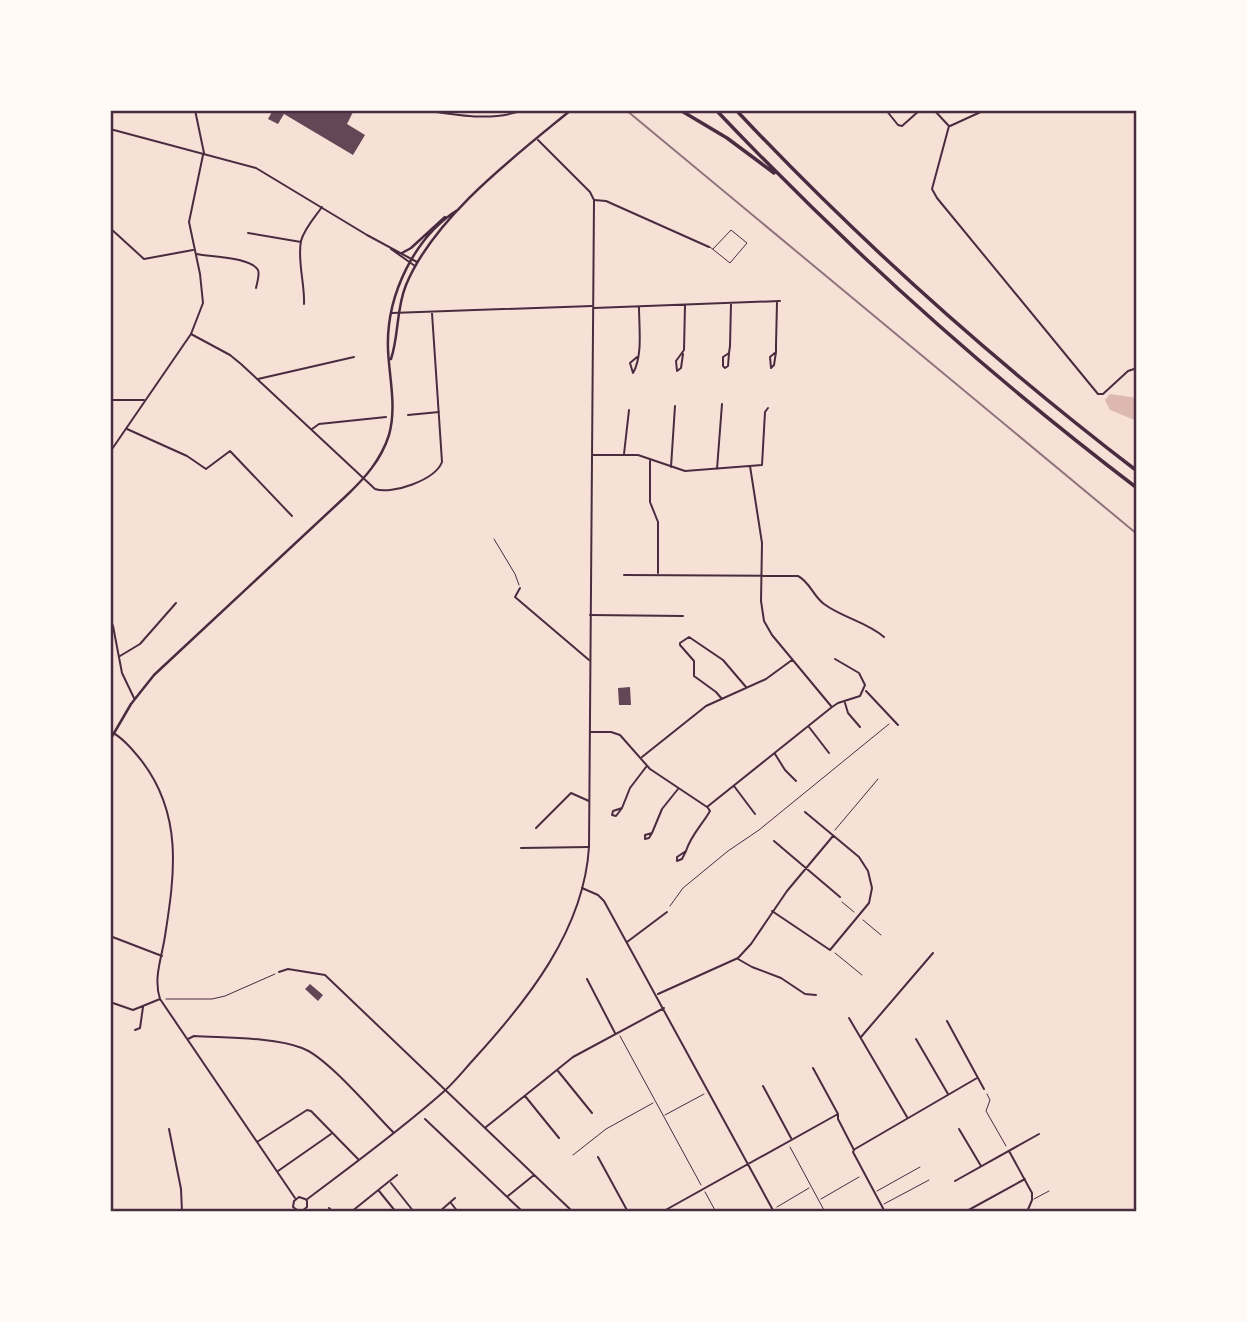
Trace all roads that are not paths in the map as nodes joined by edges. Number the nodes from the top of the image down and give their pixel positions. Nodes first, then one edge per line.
1 (195, 110) edge
2 (425, 110) edge
3 (523, 110) edge
4 (571, 110) edge
5 (680, 110) edge
6 (716, 110) edge
7 (736, 110) edge
8 (886, 110) edge
9 (920, 110) edge
10 (934, 110) edge
11 (985, 110) edge
12 (949, 126) junction
13 (110, 129) edge
14 (536, 139) junction
15 (204, 154) junction
16 (788, 183) junction
17 (594, 200) junction
18 (322, 206) junction
19 (459, 209) junction
20 (451, 214) junction
21 (110, 228) edge
22 (248, 233) dead end
23 (301, 242) junction
24 (391, 248) junction
25 (711, 248) junction
26 (194, 250) junction
27 (402, 253) junction
28 (196, 254) junction
29 (412, 258) junction
30 (417, 262) junction
31 (409, 263) junction
32 (415, 266) junction
33 (256, 288) dead end
34 (731, 303) junction
35 (304, 304) dead end
36 (685, 304) junction
37 (593, 307) junction
38 (639, 307) junction
39 (392, 313) junction
40 (432, 313) junction
41 (399, 314) junction
42 (191, 334) junction
43 (776, 352) dead end
44 (729, 353) dead end
45 (683, 354) dead end
46 (354, 357) dead end
47 (637, 357) dead end
48 (390, 361) junction
49 (1137, 368) edge
50 (257, 379) junction
51 (110, 400) edge
52 (145, 400) junction
53 (722, 404) dead end
54 (675, 406) dead end
55 (768, 408) dead end
56 (629, 410) dead end
57 (440, 412) junction
58 (408, 415) dead end
59 (386, 417) dead end
60 (126, 428) junction
61 (311, 430) junction
62 (110, 452) edge
63 (624, 454) junction
64 (592, 456) junction
65 (651, 460) junction
66 (750, 466) junction
67 (671, 467) junction
68 (717, 469) junction
69 (1137, 471) edge
70 (363, 479) junction
71 (1137, 488) edge
72 (292, 516) dead end
73 (494, 539) dead end
74 (658, 574) junction
75 (624, 575) dead end
76 (762, 576) junction
77 (520, 588) joint
78 (176, 603) dead end
79 (590, 615) junction
80 (683, 616) dead end
81 (110, 620) edge
82 (884, 637) dead end
83 (119, 656) junction
84 (792, 659) junction
85 (835, 659) dead end
86 (590, 660) junction
87 (746, 688) junction
88 (865, 690) junction
89 (134, 699) junction
90 (722, 699) junction
91 (845, 702) junction
92 (832, 707) junction
93 (898, 725) dead end
94 (808, 726) junction
95 (860, 727) dead end
96 (112, 732) edge
97 (590, 732) junction
98 (110, 740) edge
99 (774, 753) junction
100 (829, 753) dead end
101 (640, 759) junction
102 (647, 766) junction
103 (796, 781) dead end
104 (733, 786) junction
105 (679, 788) junction
106 (590, 802) junction
107 (707, 807) junction
108 (622, 808) dead end
109 (805, 813) dead end
110 (755, 814) dead end
111 (536, 828) dead end
112 (652, 833) dead end
113 (833, 835) junction
114 (774, 841) dead end
115 (521, 848) dead end
116 (589, 848) junction
117 (686, 851) dead end
118 (805, 869) junction
119 (582, 888) junction
120 (840, 897) dead end
121 (772, 911) junction
122 (667, 912) road end
123 (110, 936) edge
124 (627, 942) junction
125 (933, 953) dead end
126 (162, 956) junction
127 (738, 958) junction
128 (279, 972) road end
129 (587, 979) dead end
130 (657, 995) junction
131 (816, 995) dead end
132 (160, 999) junction
133 (110, 1002) edge
134 (143, 1007) junction
135 (664, 1008) junction
136 (849, 1018) dead end
137 (947, 1021) dead end
138 (135, 1031) dead end
139 (617, 1033) junction
140 (860, 1038) junction
141 (916, 1039) dead end
142 (187, 1040) junction
143 (813, 1068) dead end
144 (557, 1070) junction
145 (977, 1078) junction
146 (763, 1086) dead end
147 (984, 1088) road end
148 (445, 1090) junction
149 (948, 1095) junction
150 (525, 1096) junction
151 (592, 1113) dead end
152 (838, 1114) junction
153 (907, 1118) junction
154 (425, 1119) dead end
155 (485, 1127) junction
156 (169, 1129) dead end
157 (959, 1129) dead end
158 (393, 1132) junction
159 (331, 1133) junction
160 (1039, 1134) dead end
161 (559, 1138) dead end
162 (792, 1139) junction
163 (257, 1142) junction
164 (854, 1150) junction
165 (1009, 1151) junction
166 (598, 1157) dead end
167 (359, 1160) junction
168 (748, 1164) junction
169 (920, 1167) dead end
170 (981, 1167) junction
171 (276, 1172) junction
172 (535, 1174) junction
173 (397, 1175) dead end
174 (1025, 1179) junction
175 (929, 1180) dead end
176 (390, 1181) junction
177 (955, 1181) dead end
178 (379, 1190) junction
179 (1049, 1191) dead end
180 (875, 1192) junction
181 (508, 1197) junction
182 (296, 1199) junction
183 (455, 1199) dead end
184 (306, 1200) junction
185 (1032, 1200) junction
186 (451, 1202) junction
187 (882, 1205) junction
188 (329, 1208) dead end
189 (293, 1210) edge
190 (303, 1211) edge
191 (773, 1211) edge
192 (966, 1211) edge
193 (182, 1212) edge
194 (333, 1212) edge
195 (351, 1212) edge
196 (396, 1212) edge
197 (414, 1212) edge
198 (439, 1212) edge
199 (458, 1212) edge
200 (523, 1212) edge
201 (573, 1212) edge
202 (628, 1212) edge
203 (662, 1212) edge
204 (885, 1212) edge
205 (1027, 1212) edge

1 - 15 street
2 - 3 street
4 - 14 main road
5 - 16 highway
6 - 16 highway
7 - 69 highway
8 - 9 street
10 - 12 street
11 - 12 street
12 - 49 street
13 - 15 street
14 - 17 street
14 - 19 main road
15 - 18 street
15 - 26 street
16 - 71 highway
17 - 25 street
17 - 37 street
18 - 23 street
18 - 24 street
19 - 20 main road
19 - 30 main road
20 - 27 main road
20 - 29 main road
21 - 26 street
22 - 23 street
23 - 35 street
24 - 27 street
24 - 31 street
25 - 25 lane
26 - 28 street
27 - 29 street
28 - 33 street
28 - 42 street
29 - 30 street
29 - 31 main road
30 - 32 main road
31 - 32 street
31 - 39 main road
32 - 41 main road
34 - 36 street
34 - 43 street
34 - 44 street
36 - 38 street
36 - 45 street
37 - 38 street
37 - 40 street
37 - 64 street
38 - 47 street
39 - 41 street
39 - 48 main road
40 - 41 street
40 - 57 street
41 - 48 main road
42 - 50 street
42 - 52 street
46 - 50 street
48 - 70 main road
50 - 61 street
51 - 52 street
52 - 60 street
53 - 68 street
54 - 67 street
55 - 66 street
56 - 63 street
57 - 58 street
57 - 70 street
59 - 61 street
60 - 62 street
60 - 72 street
61 - 70 street
63 - 64 street
63 - 65 street
64 - 79 street
65 - 67 street
65 - 74 street
66 - 68 street
66 - 76 street
67 - 68 street
70 - 89 main road
73 - 77 lane
74 - 75 street
74 - 76 street
76 - 82 street
76 - 84 street
77 - 86 street
78 - 83 street
79 - 80 street
79 - 86 street
81 - 83 street
83 - 89 street
84 - 87 street
84 - 92 street
85 - 88 street
86 - 97 street
87 - 90 street
87 - 90 street
88 - 91 street
88 - 93 street
89 - 96 main road
90 - 101 street
91 - 92 street
91 - 95 street
92 - 94 street
94 - 99 street
94 - 100 street
96 - 98 main road
96 - 126 street
97 - 101 street
97 - 106 street
99 - 103 street
99 - 104 street
101 - 102 street
102 - 105 street
102 - 108 street
104 - 107 street
104 - 110 street
105 - 107 street
105 - 112 street
106 - 111 street
106 - 116 street
107 - 117 street
109 - 113 street
113 - 118 street
113 - 121 street
114 - 118 street
115 - 116 street
116 - 119 street
118 - 120 street
118 - 121 street
119 - 124 street
119 - 148 street
121 - 127 street
122 - 124 street
123 - 126 street
124 - 130 street
125 - 140 street
126 - 132 street
127 - 130 street
127 - 131 street
128 - 148 street
129 - 139 street
130 - 135 street
132 - 134 street
132 - 142 street
133 - 134 street
134 - 138 street
135 - 139 street
135 - 168 street
136 - 140 street
137 - 145 street
139 - 144 street
140 - 153 street
141 - 149 street
142 - 158 street
142 - 163 street
143 - 152 street
144 - 150 street
144 - 151 street
145 - 147 street
145 - 149 street
146 - 162 street
148 - 155 street
148 - 158 street
149 - 153 street
150 - 155 street
150 - 161 street
152 - 162 street
152 - 164 street
153 - 164 street
154 - 181 street
155 - 172 street
156 - 193 street
157 - 170 street
158 - 167 street
159 - 163 street
159 - 167 street
159 - 171 street
160 - 165 street
162 - 168 street
163 - 171 street
164 - 180 street
165 - 170 street
165 - 174 street
166 - 202 street
167 - 184 street
168 - 191 street
168 - 203 street
169 - 180 lane
170 - 177 street
171 - 182 street
172 - 181 street
172 - 201 street
173 - 176 street
174 - 185 street
174 - 192 street
175 - 187 lane
176 - 178 street
176 - 197 street
178 - 195 street
178 - 196 street
179 - 185 lane
180 - 187 street
181 - 200 street
182 - 184 street
182 - 189 street
183 - 186 street
184 - 190 street
185 - 205 street
186 - 198 street
186 - 199 street
187 - 204 street
188 - 194 street
189 - 190 street

